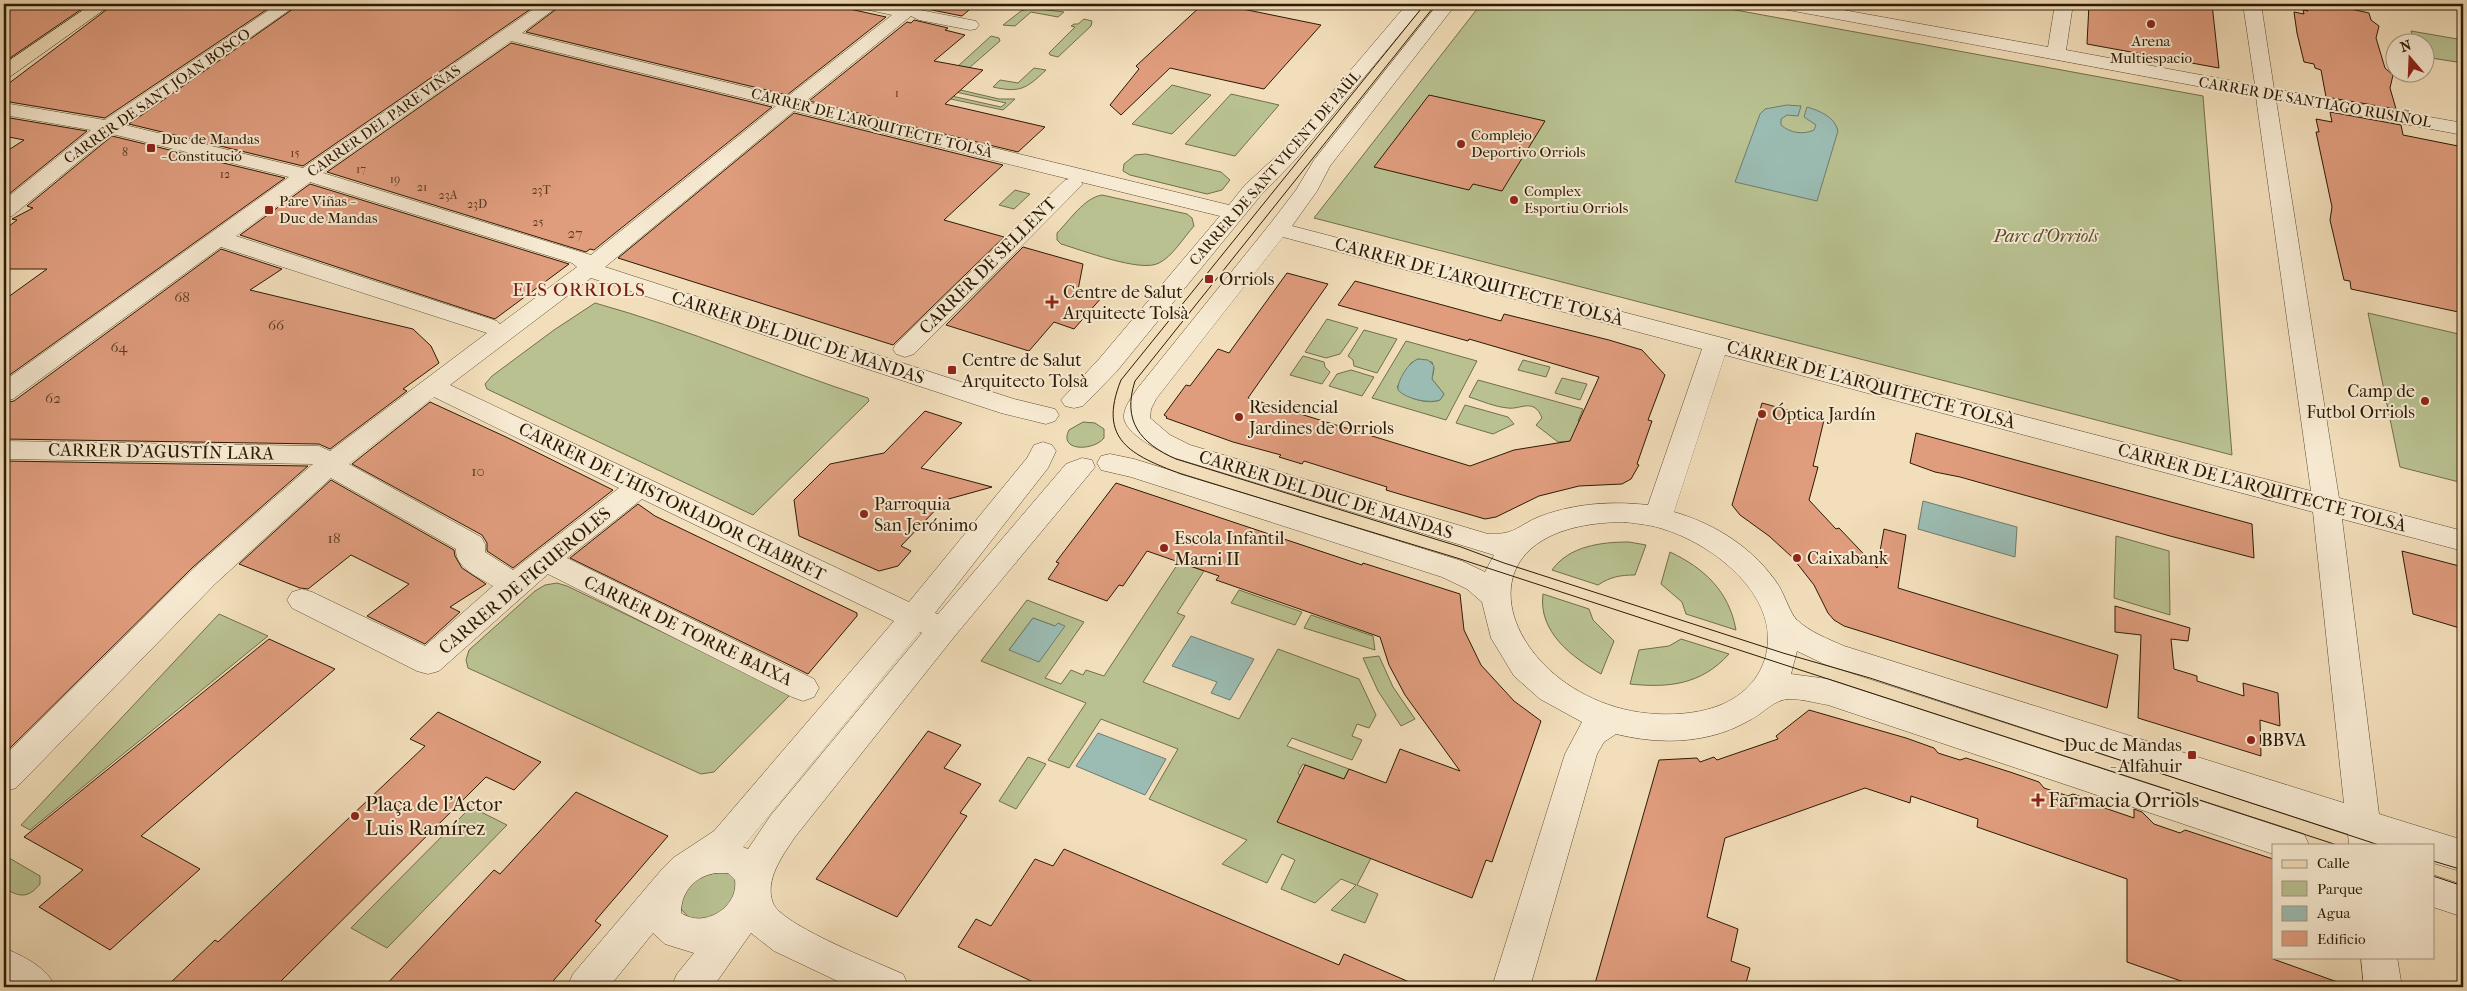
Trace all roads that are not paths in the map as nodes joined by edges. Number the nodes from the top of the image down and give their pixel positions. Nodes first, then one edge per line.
1 (103, 4) edge
2 (289, 4) edge
3 (552, 4) edge
4 (866, 4) edge
5 (1416, 4) edge
6 (1447, 4) edge
7 (1783, 4) edge
8 (2064, 4) edge
9 (2252, 4) edge
10 (913, 10) edge
11 (970, 25) dead end
12 (508, 34) junction
13 (2056, 54) junction
14 (4, 72) edge
15 (2265, 93) junction
16 (791, 104) junction
17 (4, 109) edge
18 (109, 127) junction
19 (2463, 129) edge
20 (306, 176) junction
21 (1072, 184) dead end
22 (4, 211) edge
23 (1235, 213) junction
24 (1278, 229) junction
25 (217, 239) junction
26 (590, 266) junction
27 (489, 326) dead end
28 (1716, 344) junction
29 (905, 349) dead end
30 (431, 386) junction
31 (4, 393) edge
32 (1074, 400) junction
33 (1046, 414) junction
34 (1138, 420) junction
35 (4, 450) edge
36 (1043, 451) junction
37 (324, 460) junction
38 (1096, 465) junction
39 (639, 487) junction
40 (2326, 505) junction
41 (1665, 520) junction
42 (1522, 540) junction
43 (2463, 541) edge
44 (546, 560) junction
45 (514, 585) junction
46 (302, 600) dead end
47 (1496, 601) junction
48 (915, 617) junction
49 (1782, 626) junction
50 (943, 629) junction
51 (803, 688) dead end
52 (1763, 693) junction
53 (1615, 720) junction
54 (4, 778) edge
55 (2364, 834) edge
56 (2289, 844) edge
57 (2422, 844) edge
58 (2434, 847) edge
59 (2463, 856) edge
60 (686, 870) junction
61 (2434, 891) edge
62 (749, 899) junction
63 (2463, 901) edge
64 (2379, 958) edge
65 (4, 966) edge
66 (36, 987) edge
67 (586, 987) edge
68 (690, 987) edge
69 (890, 987) edge
70 (1511, 987) edge
71 (2383, 987) edge

1 - 14 main road
2 - 18 street, CARRER DE SANT JOAN BOSCO
3 - 12 street, CARRER DEL PARE VIÑAS
4 - 10 street
5 - 23 street, CARRER DE SANT VICENT DE PAÜL
6 - 24 street, CARRER DE SANT VICENT DE PAÜL
7 - 13 street, CARRER DE SANTIAGO RUSIÑOL
8 - 13 street
9 - 15 street
10 - 11 street
10 - 16 street
12 - 16 street, CARRER DE L'ARQUITECTE TOLSÀ
12 - 20 street, CARRER DEL PARE VIÑAS
13 - 15 street, CARRER DE SANTIAGO RUSIÑOL
15 - 19 street, CARRER DE SANTIAGO RUSIÑOL
15 - 40 street
16 - 23 street, CARRER DE L'ARQUITECTE TOLSÀ
16 - 26 street
17 - 18 street, CARRER DEL DUC DE MANDAS
18 - 20 street, CARRER DEL DUC DE MANDAS
18 - 22 street, CARRER DE SANT JOAN BOSCO
20 - 25 street, CARRER DEL PARE VIÑAS
20 - 26 street, CARRER DEL DUC DE MANDAS
21 - 29 street, CARRER DE SELLENT
23 - 32 street, CARRER DE SANT VICENT DE PAÜL
24 - 28 street, CARRER DE L'ARQUITECTE TOLSÀ
24 - 34 street, CARRER DE SANT VICENT DE PAÜL
25 - 27 street
25 - 31 street, CARRER DEL PARE VIÑAS
26 - 30 street
26 - 33 street, CARRER DEL DUC DE MANDAS
28 - 40 street, CARRER DE L'ARQUITECTE TOLSÀ
28 - 41 street
30 - 37 street
30 - 39 street, CARRER DE L'HISTORIADOR CHABRET
32 - 33 street
32 - 34 street
33 - 36 street
34 - 38 street
34 - 42 street, CARRER DEL DUC DE MANDAS
35 - 37 street, CARRER D'AGUSTÍN LARA
36 - 38 street
36 - 48 street
37 - 45 street
37 - 54 street
38 - 47 street, CARRER DEL DUC DE MANDAS
38 - 50 street
39 - 44 street, CARRER DE FIGUEROLES
39 - 48 street, CARRER DE L'HISTORIADOR CHABRET
40 - 43 street, CARRER DE L'ARQUITECTE TOLSÀ
40 - 55 street
41 - 42 street
41 - 49 street
42 - 47 street
44 - 45 street, CARRER DE FIGUEROLES
44 - 51 street, CARRER DE TORRE BAIXA
45 - 46 street, CARRER DE FIGUEROLES
47 - 53 street
48 - 50 street
48 - 60 street
49 - 52 street
49 - 55 street
50 - 62 street
52 - 53 street
52 - 56 street
53 - 70 street
55 - 57 street
58 - 59 street
60 - 62 street
60 - 62 street
60 - 67 street
61 - 63 street
62 - 68 street
62 - 69 street
64 - 71 street
65 - 66 street

